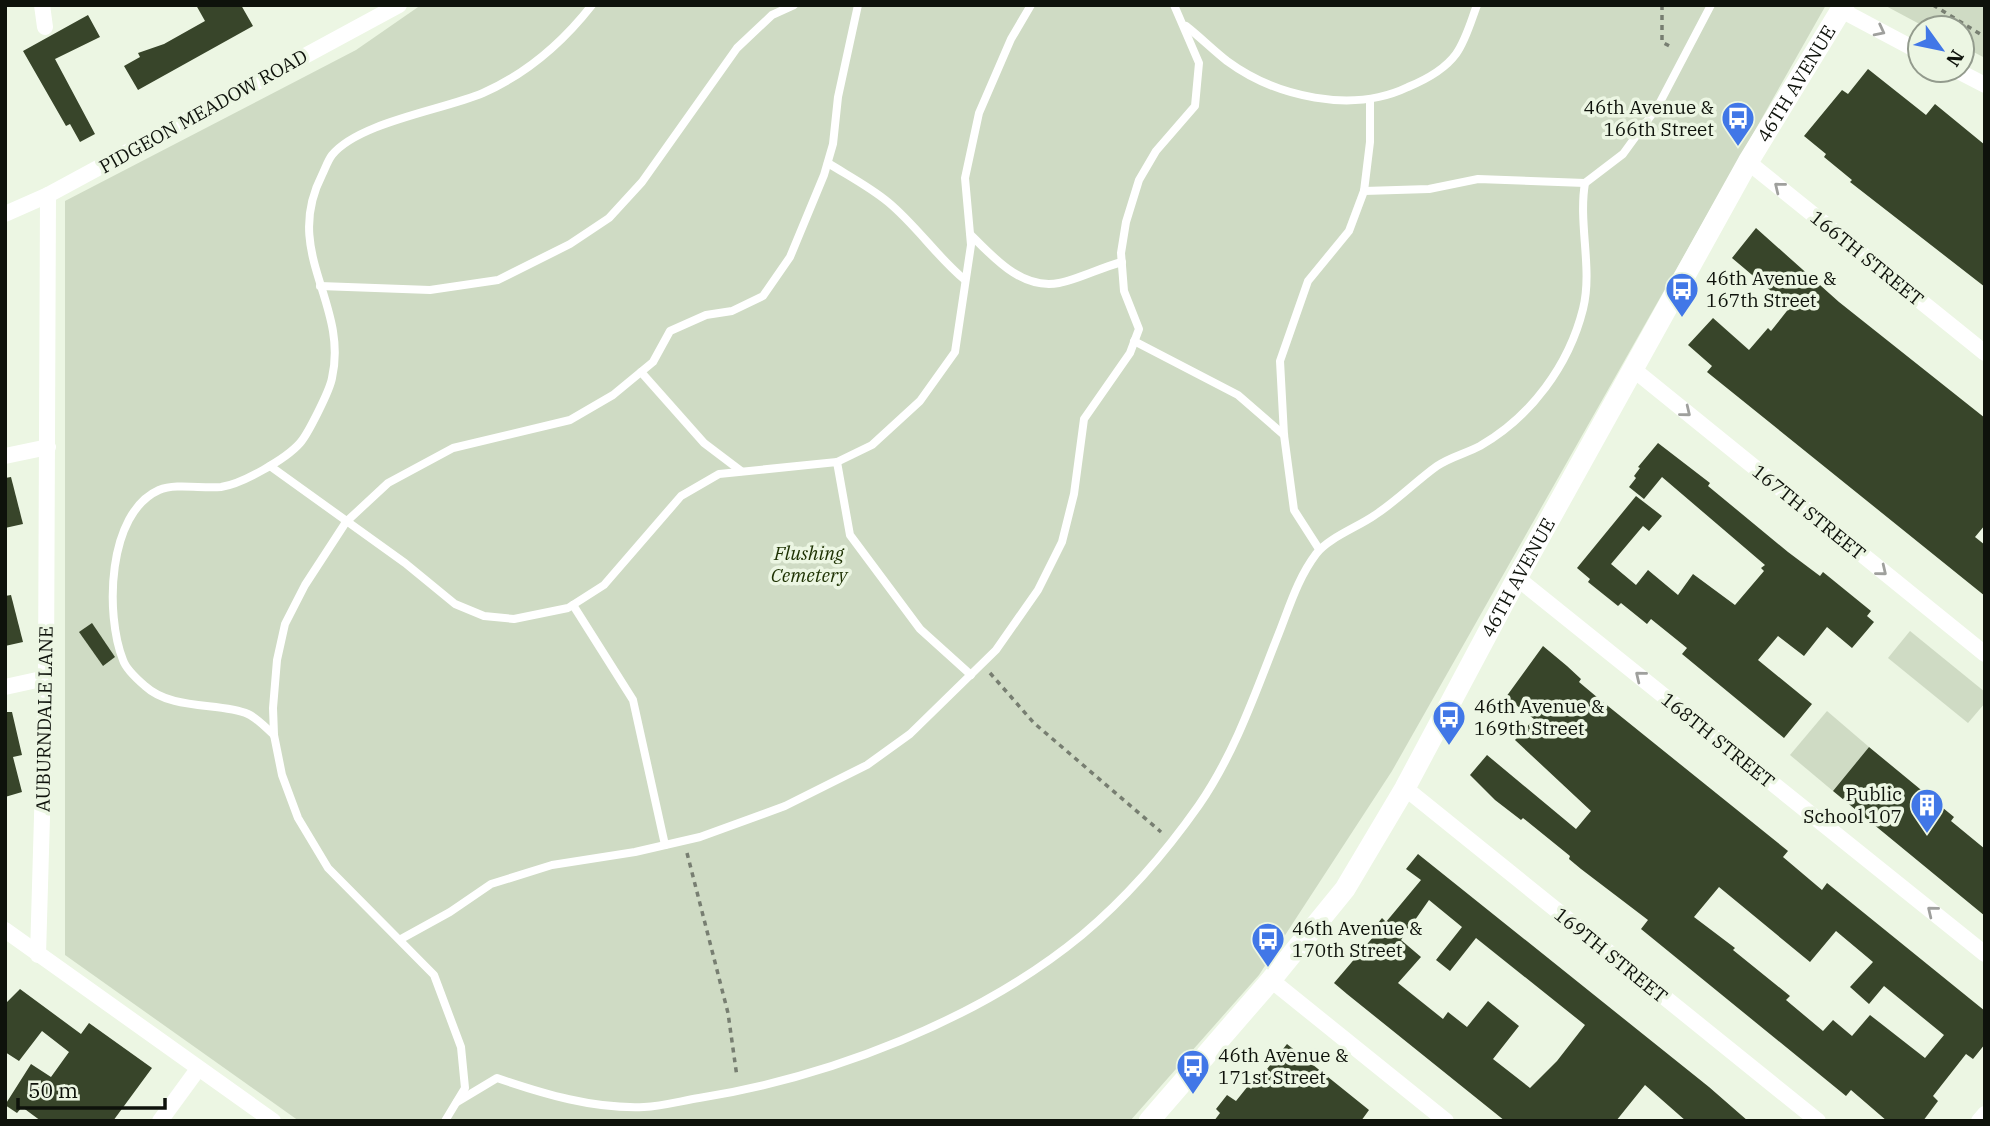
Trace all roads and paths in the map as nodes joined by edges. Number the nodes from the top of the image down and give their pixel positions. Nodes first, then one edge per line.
1 (42, 5) edge
2 (399, 5) edge
3 (592, 5) edge
4 (794, 5) edge
5 (858, 5) edge
6 (1031, 5) edge
7 (1174, 5) edge
8 (1477, 5) edge
9 (1662, 5) edge
10 (1712, 5) edge
11 (1934, 5) edge
12 (1842, 8) edge
13 (1185, 25) junction
14 (45, 27) dead end
15 (1985, 37) edge
16 (1906, 43) edge
17 (1689, 52) junction
18 (1370, 100) junction
19 (1748, 162) junction
20 (828, 163) junction
21 (1585, 183) junction
22 (1364, 191) junction
23 (48, 195) junction
24 (5, 215) edge
25 (971, 235) junction
26 (1122, 262) junction
27 (965, 280) junction
28 (320, 286) junction
29 (1134, 341) junction
30 (1985, 353) edge
31 (1633, 369) junction
32 (641, 372) junction
33 (1284, 435) junction
34 (48, 447) junction
35 (5, 457) edge
36 (836, 462) junction
37 (270, 466) junction
38 (741, 471) junction
39 (346, 522) junction
40 (1319, 549) junction
41 (1517, 578) junction
42 (573, 605) junction
43 (1985, 654) edge
44 (982, 664) junction
45 (971, 675) junction
46 (46, 678) junction
47 (5, 687) edge
48 (274, 735) junction
49 (1405, 788) junction
50 (1171, 840) junction
51 (684, 841) junction
52 (666, 845) junction
53 (6, 933) edge
54 (401, 939) junction
55 (1985, 954) edge
56 (38, 955) junction
57 (1271, 980) junction
58 (198, 1069) junction
59 (739, 1092) junction
60 (457, 1102) junction
61 (1985, 1114) edge
62 (160, 1121) edge
63 (273, 1121) edge
64 (445, 1121) edge
65 (1149, 1121) edge
66 (1446, 1121) edge
67 (1818, 1121) edge
68 (1979, 1121) edge

1 - 14 street
2 - 23 street, PIDGEON MEADOW ROAD
3 - 28 lane
4 - 28 lane
5 - 20 lane
6 - 25 lane
7 - 13 lane
8 - 18 lane
9 - 17 path
10 - 17 lane
11 - 15 path
12 -> 16 street
12 - 19 street, 46TH AVENUE
13 - 18 lane
13 - 26 lane
17 - 21 lane
18 - 22 lane
30 -> 19 street, 166TH STREET
19 - 31 street, 46TH AVENUE
20 - 27 lane
20 - 32 lane
21 - 22 lane
21 - 40 lane
22 - 33 lane
23 - 24 street, PIDGEON MEADOW ROAD
23 - 34 street, AUBURNDALE LANE
25 - 26 lane
25 - 27 lane
26 - 29 lane
27 - 36 lane
28 - 37 lane
29 - 33 lane
29 - 44 lane
31 - 41 street, 46TH AVENUE
31 -> 43 street, 167TH STREET
32 - 38 lane
32 - 39 lane
33 - 40 lane
34 - 35 street
34 - 46 street, AUBURNDALE LANE
36 - 38 lane
36 - 45 lane
37 - 39 lane
37 - 48 lane
38 - 42 lane
39 - 42 lane
39 - 48 lane
40 - 50 lane
41 - 49 street, 46TH AVENUE
55 -> 41 street, 168TH STREET
42 - 52 lane
44 - 45 lane
44 - 50 path
45 - 51 lane
46 - 47 street
46 - 56 street, AUBURNDALE LANE
48 - 54 lane
49 - 57 street, 46TH AVENUE
49 - 67 street, 169TH STREET
50 - 59 lane
51 - 52 lane
51 - 59 path
52 - 54 lane
53 - 56 street
54 - 60 lane
56 - 58 street
57 - 65 street, 46TH AVENUE
57 - 66 street
58 - 62 street
58 - 63 street
59 - 60 lane
60 - 64 lane
61 - 68 street

